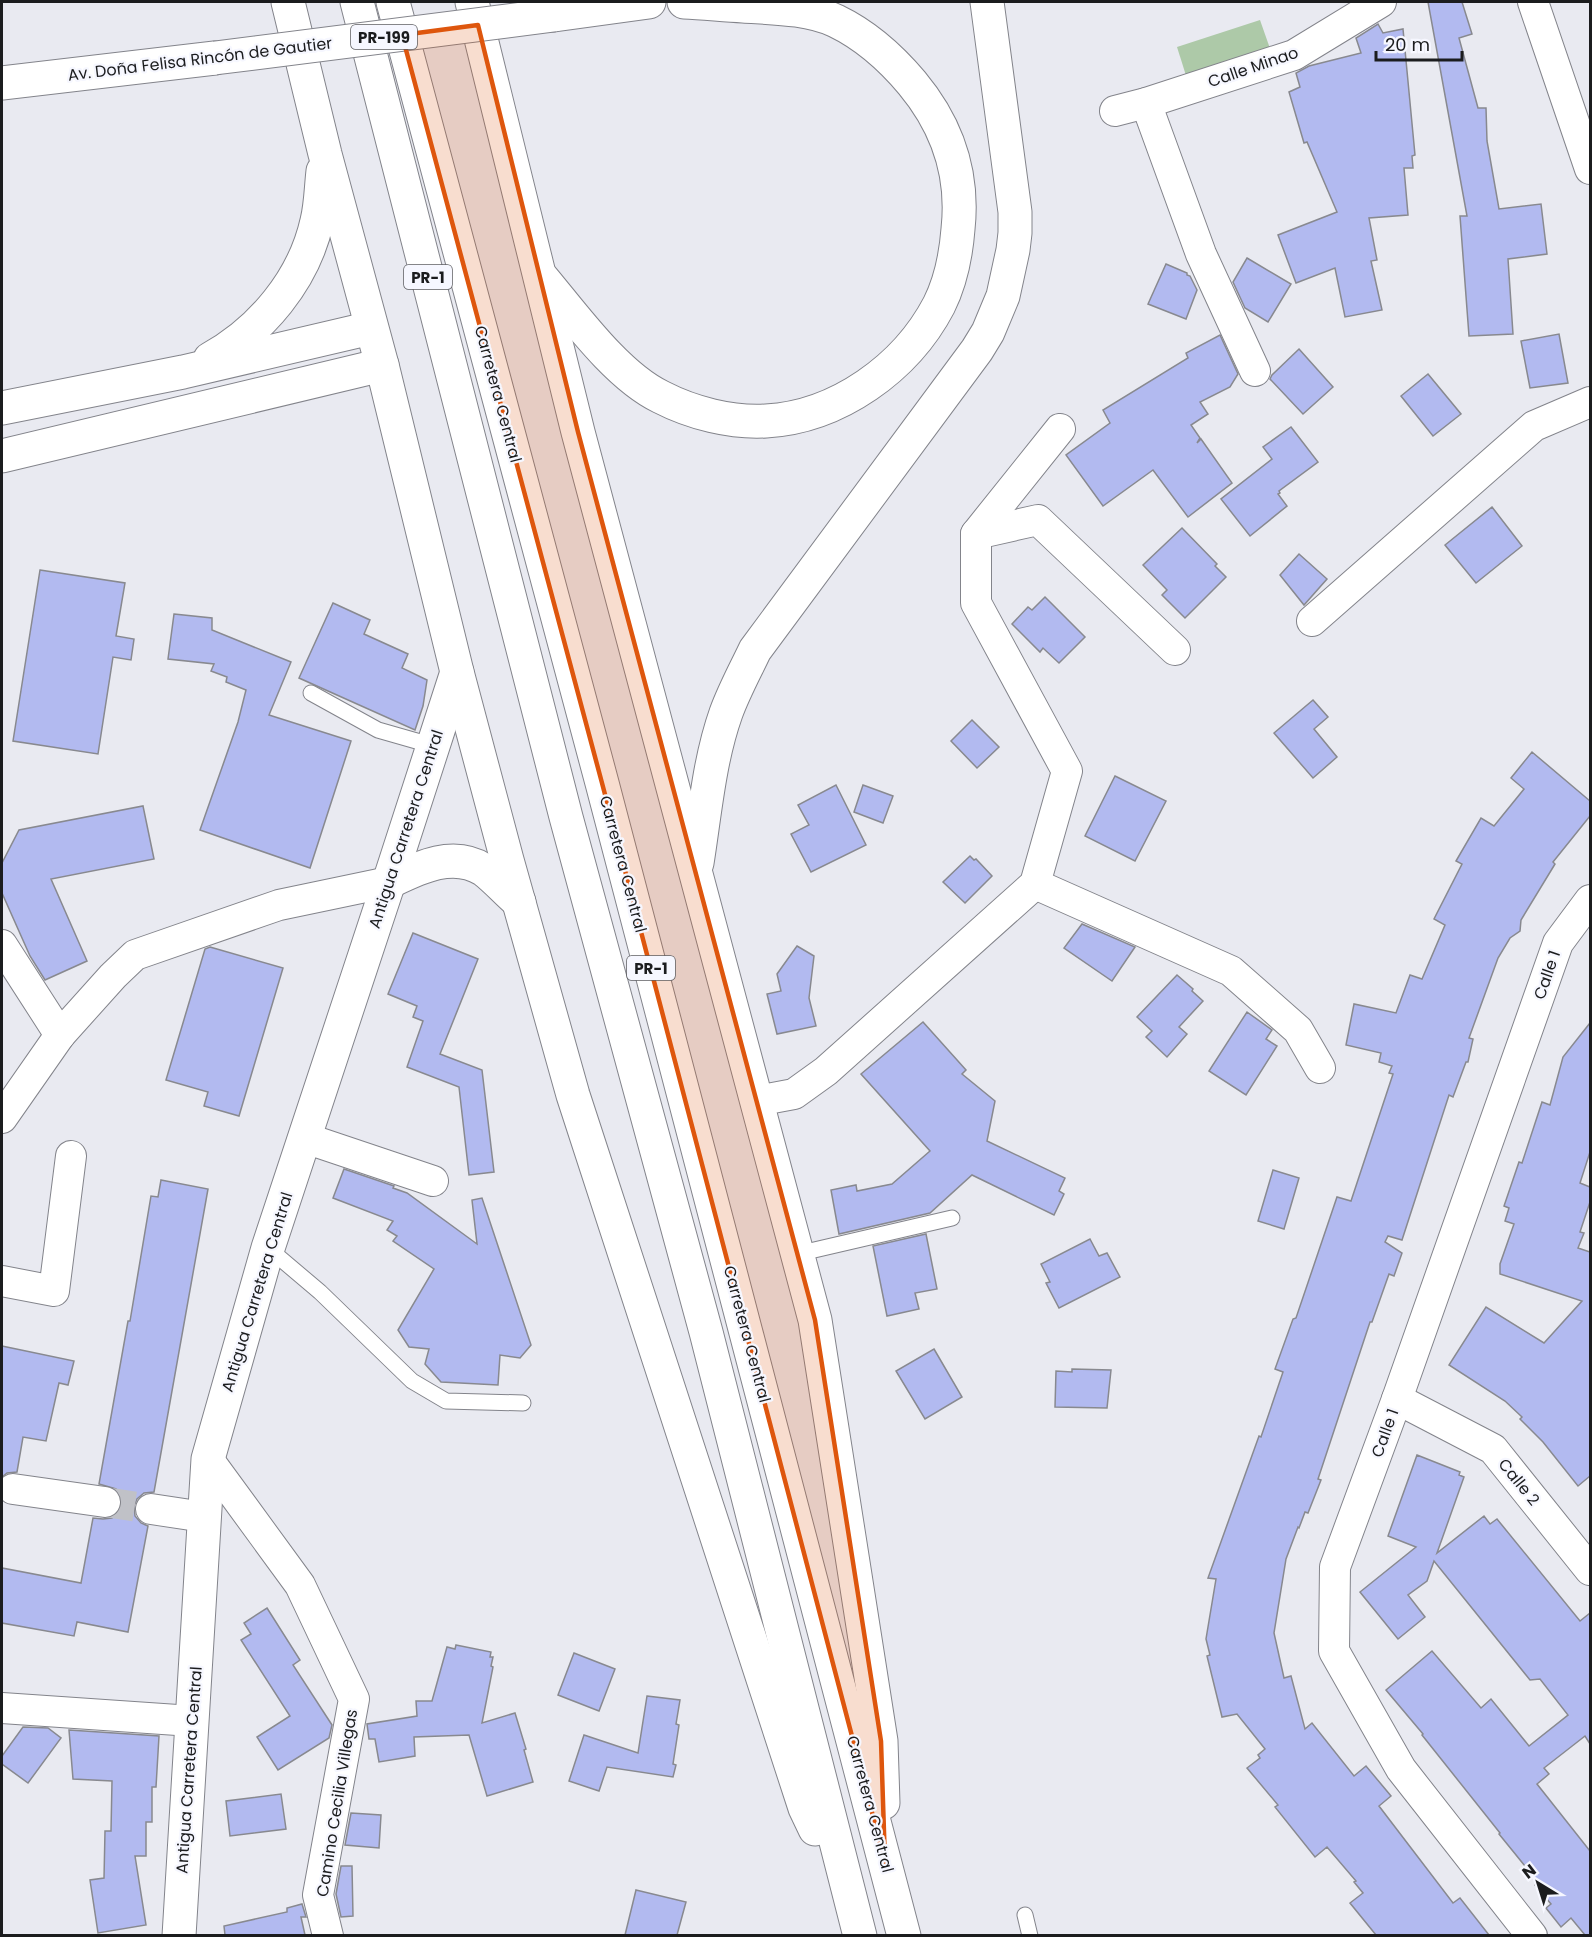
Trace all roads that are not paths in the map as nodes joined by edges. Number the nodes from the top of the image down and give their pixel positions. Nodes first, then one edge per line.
1 (288, 2) edge
2 (357, 2) edge
3 (393, 2) edge
4 (472, 2) edge
5 (649, 2) edge
6 (684, 2) edge
7 (987, 2) edge
8 (1381, 2) edge
9 (1533, 2) edge
10 (2, 83) edge
11 (1146, 103) junction
12 (1115, 111) dead end
13 (326, 154) junction
14 (1590, 169) edge
15 (538, 272) junction
16 (371, 328) junction
17 (382, 365) junction
18 (1255, 371) dead end
19 (183, 372) junction
20 (1590, 402) edge
21 (2, 408) edge
22 (1060, 429) dead end
23 (2, 456) edge
24 (976, 534) junction
25 (1312, 621) dead end
26 (1175, 650) dead end
27 (457, 672) junction
28 (311, 693) dead end
29 (434, 746) junction
30 (695, 873) junction
31 (390, 882) junction
32 (1035, 884) junction
33 (1590, 900) edge
34 (519, 903) junction
35 (2, 945) edge
36 (60, 1035) junction
37 (1320, 1068) dead end
38 (757, 1101) junction
39 (2, 1118) edge
40 (305, 1138) junction
41 (71, 1156) dead end
42 (433, 1181) dead end
43 (952, 1218) dead end
44 (268, 1248) junction
45 (797, 1254) junction
46 (2, 1281) edge
47 (1397, 1400) junction
48 (523, 1403) dead end
49 (208, 1459) junction
50 (13, 1489) dead end
51 (105, 1502) tunnel mouth
52 (151, 1509) tunnel mouth
53 (204, 1517) junction
54 (1590, 1570) edge
55 (2, 1708) edge
56 (192, 1721) junction
57 (885, 1862) junction
58 (850, 1898) junction
59 (1025, 1915) dead end
60 (179, 1935) edge
61 (328, 1935) edge
62 (860, 1935) edge
63 (904, 1935) edge
64 (1030, 1935) edge
65 (1532, 1935) edge

1 - 13 main road
2 - 58 main road, PR-1
3 - 57 main road, Carretera Central / PR-1
4 - 15 main road
5 - 10 main road, Av. Doña Felisa Rincón de Gautier / PR-199, bridge
6 - 15 main road
7 - 30 main road
8 - 11 street, Calle Minao
9 - 14 street
11 - 12 street, Calle Minao
11 - 18 street
13 - 16 main road
13 - 19 main road
15 - 30 main road
16 - 17 main road
16 - 19 main road
17 - 23 main road
17 - 27 main road
19 - 21 main road
20 - 25 street
22 - 24 street
24 - 26 street
24 - 32 street
27 - 29 main road, Antigua Carretera Central
27 - 34 main road
28 - 29 lane
29 - 31 main road, Antigua Carretera Central
30 - 38 main road
31 - 34 main road
31 - 36 street
31 - 40 main road, Antigua Carretera Central
32 - 37 street
32 - 38 street
33 - 47 street, Calle 1
34 - 58 main road
35 - 36 street
36 - 39 street
38 - 45 main road
40 - 42 street
40 - 44 main road, Antigua Carretera Central
41 - 46 street
43 - 45 lane
44 - 48 lane
44 - 49 main road, Antigua Carretera Central
45 - 57 main road
47 - 54 street, Calle 2
47 - 65 street, Calle 1
49 - 53 main road, Antigua Carretera Central
49 - 61 street, Camino Cecilia Villegas
50 - 51 street
52 - 53 street
53 - 56 main road, Antigua Carretera Central
55 - 56 street
56 - 60 main road, Antigua Carretera Central
57 - 63 main road, Carretera Central / PR-1
58 - 62 main road, PR-1
59 - 64 lane

